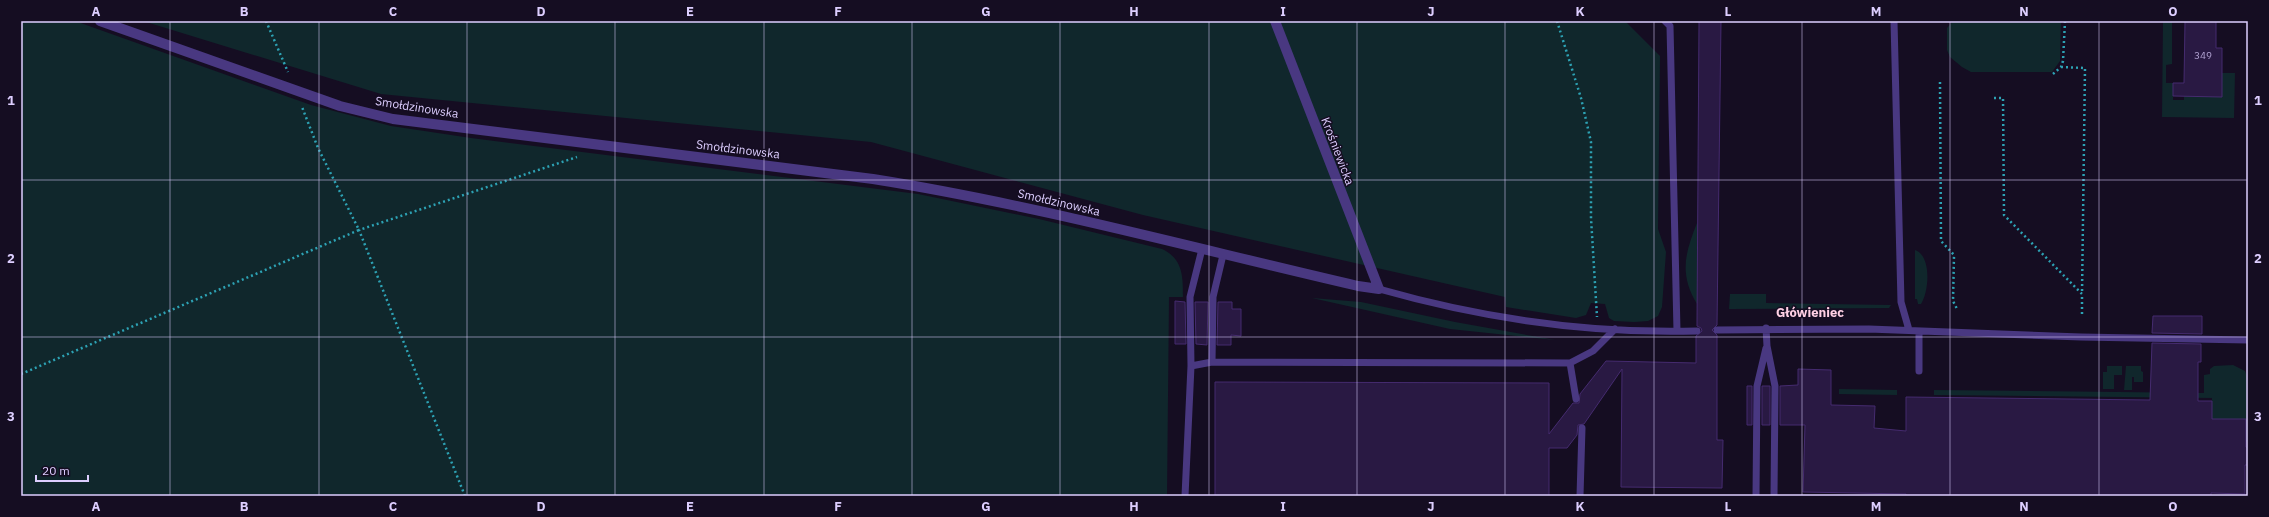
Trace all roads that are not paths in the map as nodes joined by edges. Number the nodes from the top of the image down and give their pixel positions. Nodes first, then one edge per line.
1 (100, 21) edge
2 (1275, 21) edge
3 (1665, 21) edge
4 (1894, 21) edge
5 (1202, 249) junction
6 (1223, 255) junction
7 (1378, 289) junction
8 (1766, 328) junction
9 (1615, 330) junction
10 (1696, 330) dead end
11 (1717, 330) dead end
12 (1909, 330) junction
13 (1678, 331) junction
14 (1919, 331) junction
15 (2248, 340) edge
16 (1767, 346) junction
17 (1212, 362) junction
18 (1570, 363) junction
19 (1191, 366) junction
20 (1919, 371) dead end
21 (1576, 399) dead end
22 (1582, 428) dead end
23 (1184, 496) edge
24 (1580, 496) edge
25 (1756, 496) edge
26 (1774, 496) edge

1 - 5 street, Smołdzinowska
2 - 7 street, Krośniewicka
3 - 13 lane
4 - 12 lane
5 - 6 street, Smołdzinowska
5 - 19 lane
6 - 7 street, Smołdzinowska
6 - 17 lane
7 - 9 lane
8 - 11 lane
8 - 12 lane
8 - 16 lane
9 - 13 lane
9 - 18 lane
10 - 13 lane
12 - 14 lane
14 - 15 lane
14 - 20 lane
16 - 25 lane
16 - 26 lane
17 - 18 lane
17 - 19 lane
18 - 21 lane
19 - 23 lane
22 - 24 lane

